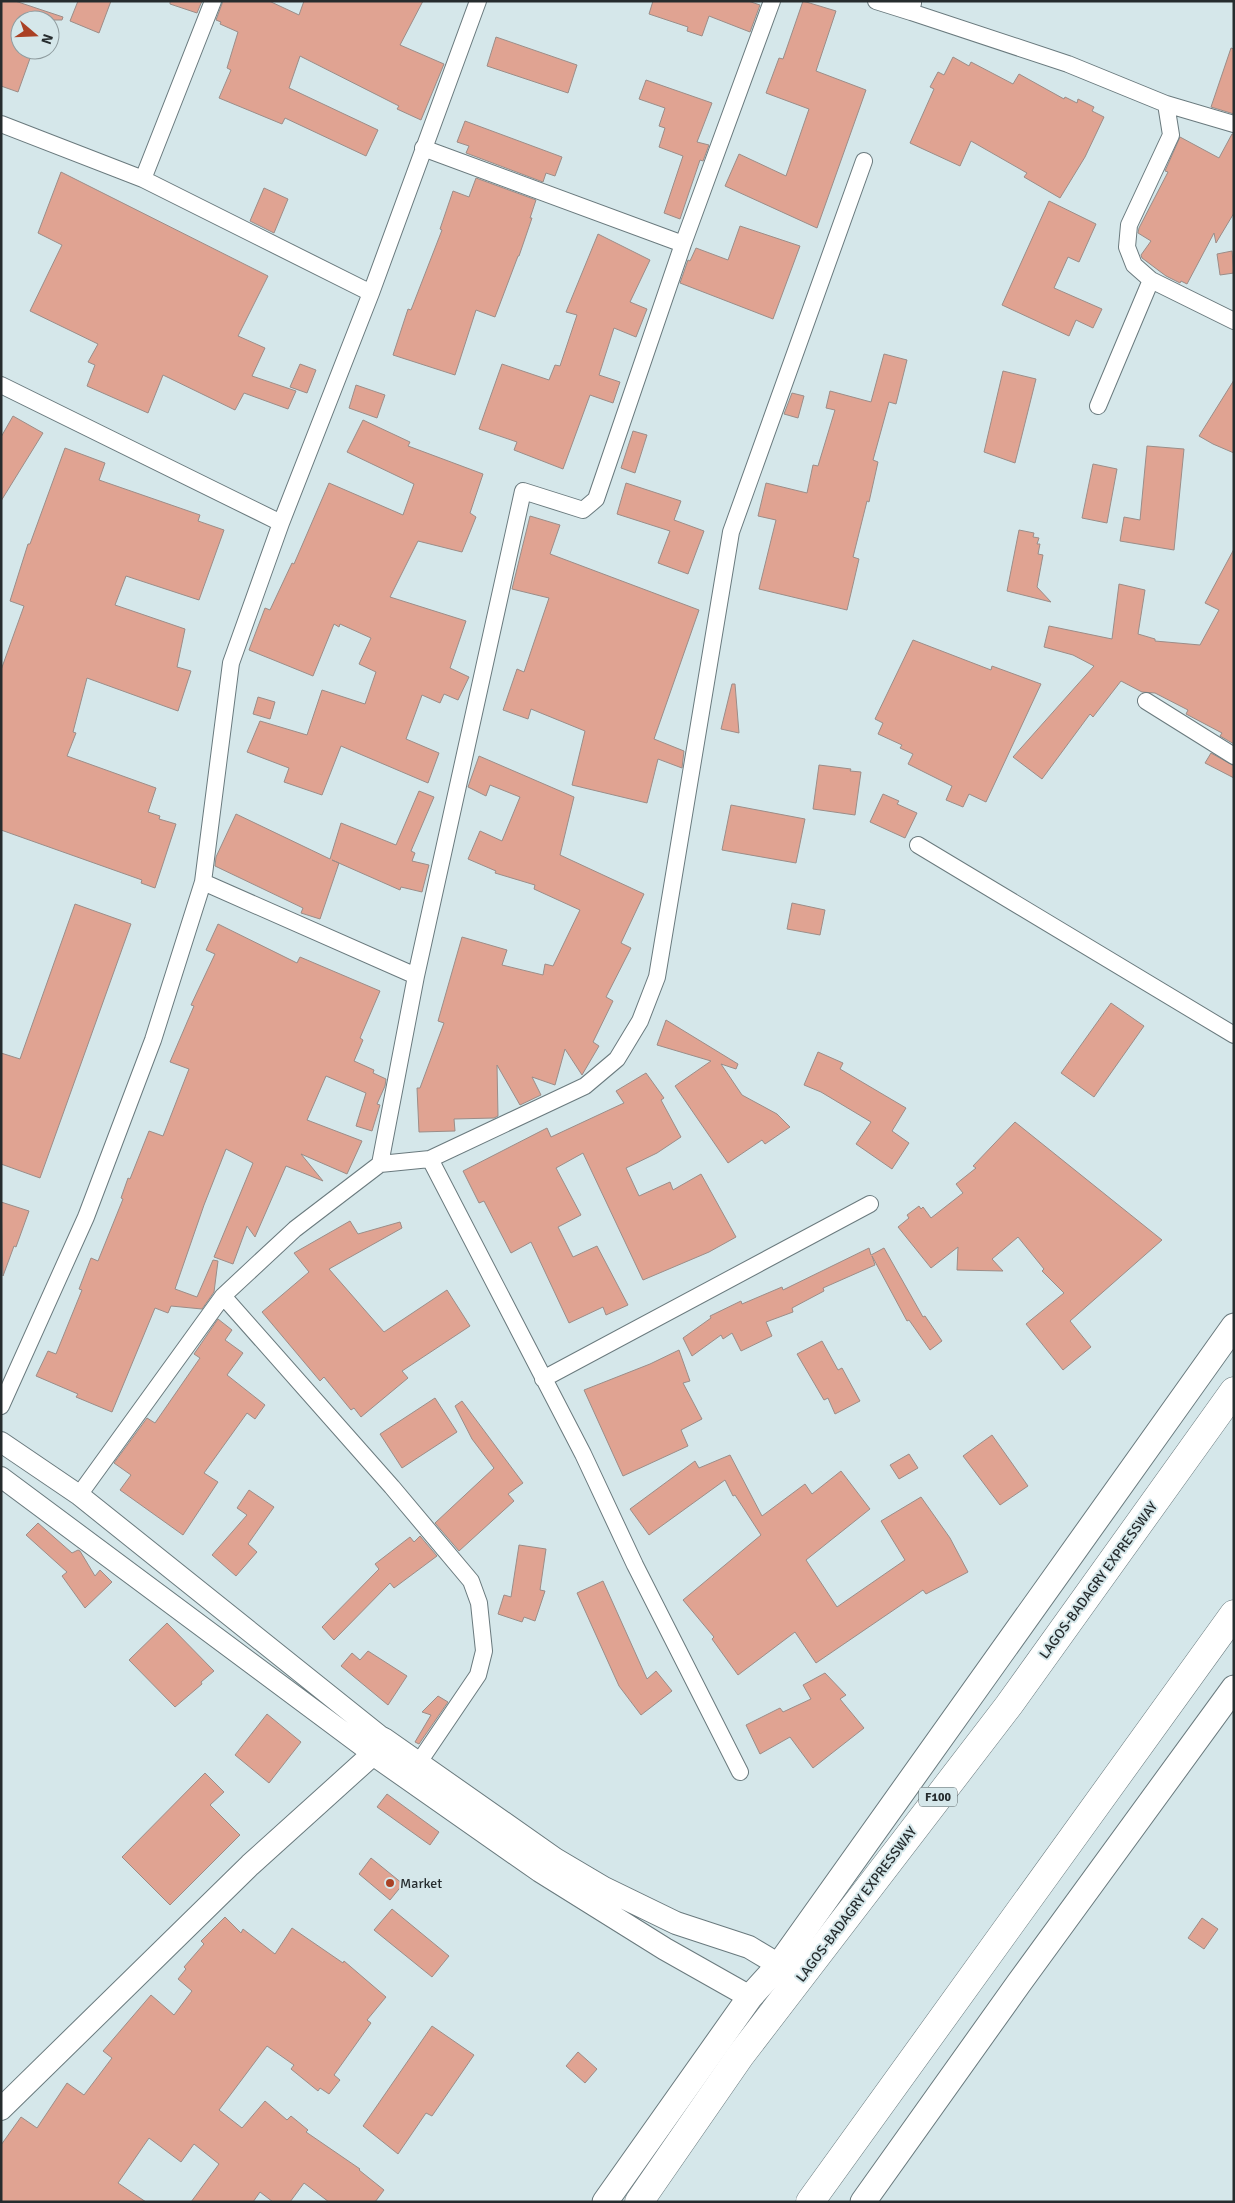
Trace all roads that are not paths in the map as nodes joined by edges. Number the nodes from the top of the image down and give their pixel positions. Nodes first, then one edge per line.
1 (213, 1) edge
2 (478, 1) edge
3 (772, 1) edge
4 (876, 1) edge
5 (912, 7) edge
6 (1166, 104) junction
7 (1, 124) edge
8 (1234, 124) edge
9 (424, 148) junction
10 (864, 161) dead end
11 (143, 179) junction
12 (683, 244) junction
13 (1151, 280) junction
14 (371, 293) junction
15 (1234, 320) edge
16 (1, 385) edge
17 (1098, 406) dead end
18 (281, 523) junction
19 (1146, 701) dead end
20 (1234, 756) edge
21 (918, 845) dead end
22 (203, 882) junction
23 (416, 976) junction
24 (1234, 1035) edge
25 (430, 1159) junction
26 (380, 1164) junction
27 (870, 1204) dead end
28 (223, 1296) junction
29 (1234, 1326) edge
30 (543, 1379) junction
31 (1234, 1390) edge
32 (1, 1406) edge
33 (1, 1442) edge
34 (1, 1477) edge
35 (79, 1495) junction
36 (100, 1512) junction
37 (79, 1534) junction
38 (1234, 1614) edge
39 (270, 1647) junction
40 (257, 1666) junction
41 (1234, 1688) edge
42 (379, 1746) junction
43 (413, 1770) junction
44 (740, 1772) dead end
45 (779, 1965) junction
46 (750, 1997) junction
47 (1, 2109) edge
48 (605, 2202) edge
49 (639, 2202) edge
50 (810, 2202) edge
51 (863, 2202) edge

1 - 11 street
2 - 9 street
3 - 12 street
4 - 5 street
5 - 6 street
6 - 8 street
6 - 13 street
7 - 11 street
9 - 12 street
9 - 14 street
10 - 25 street
11 - 14 street
12 - 23 street
13 - 15 street
13 - 17 street
14 - 18 street
16 - 18 street
18 - 22 street
19 - 20 street
21 - 24 street
22 - 23 street
22 - 32 street
23 - 26 street
25 - 26 street
25 - 30 street
26 - 28 street
27 - 30 street
28 - 35 street
28 - 43 street
29 - 45 main road
30 - 44 street
31 - 49 highway, LAGOS-BADAGRY EXPRESSWAY / F100
33 - 35 street
34 - 37 street
35 - 36 street
36 - 37 street
36 - 39 street
37 - 40 street
38 - 50 highway
39 - 40 street
39 - 42 street
40 - 42 street
41 - 51 main road
42 - 43 main road
42 - 47 main road
43 - 45 main road
43 - 46 main road
45 - 46 main road
46 - 48 main road

